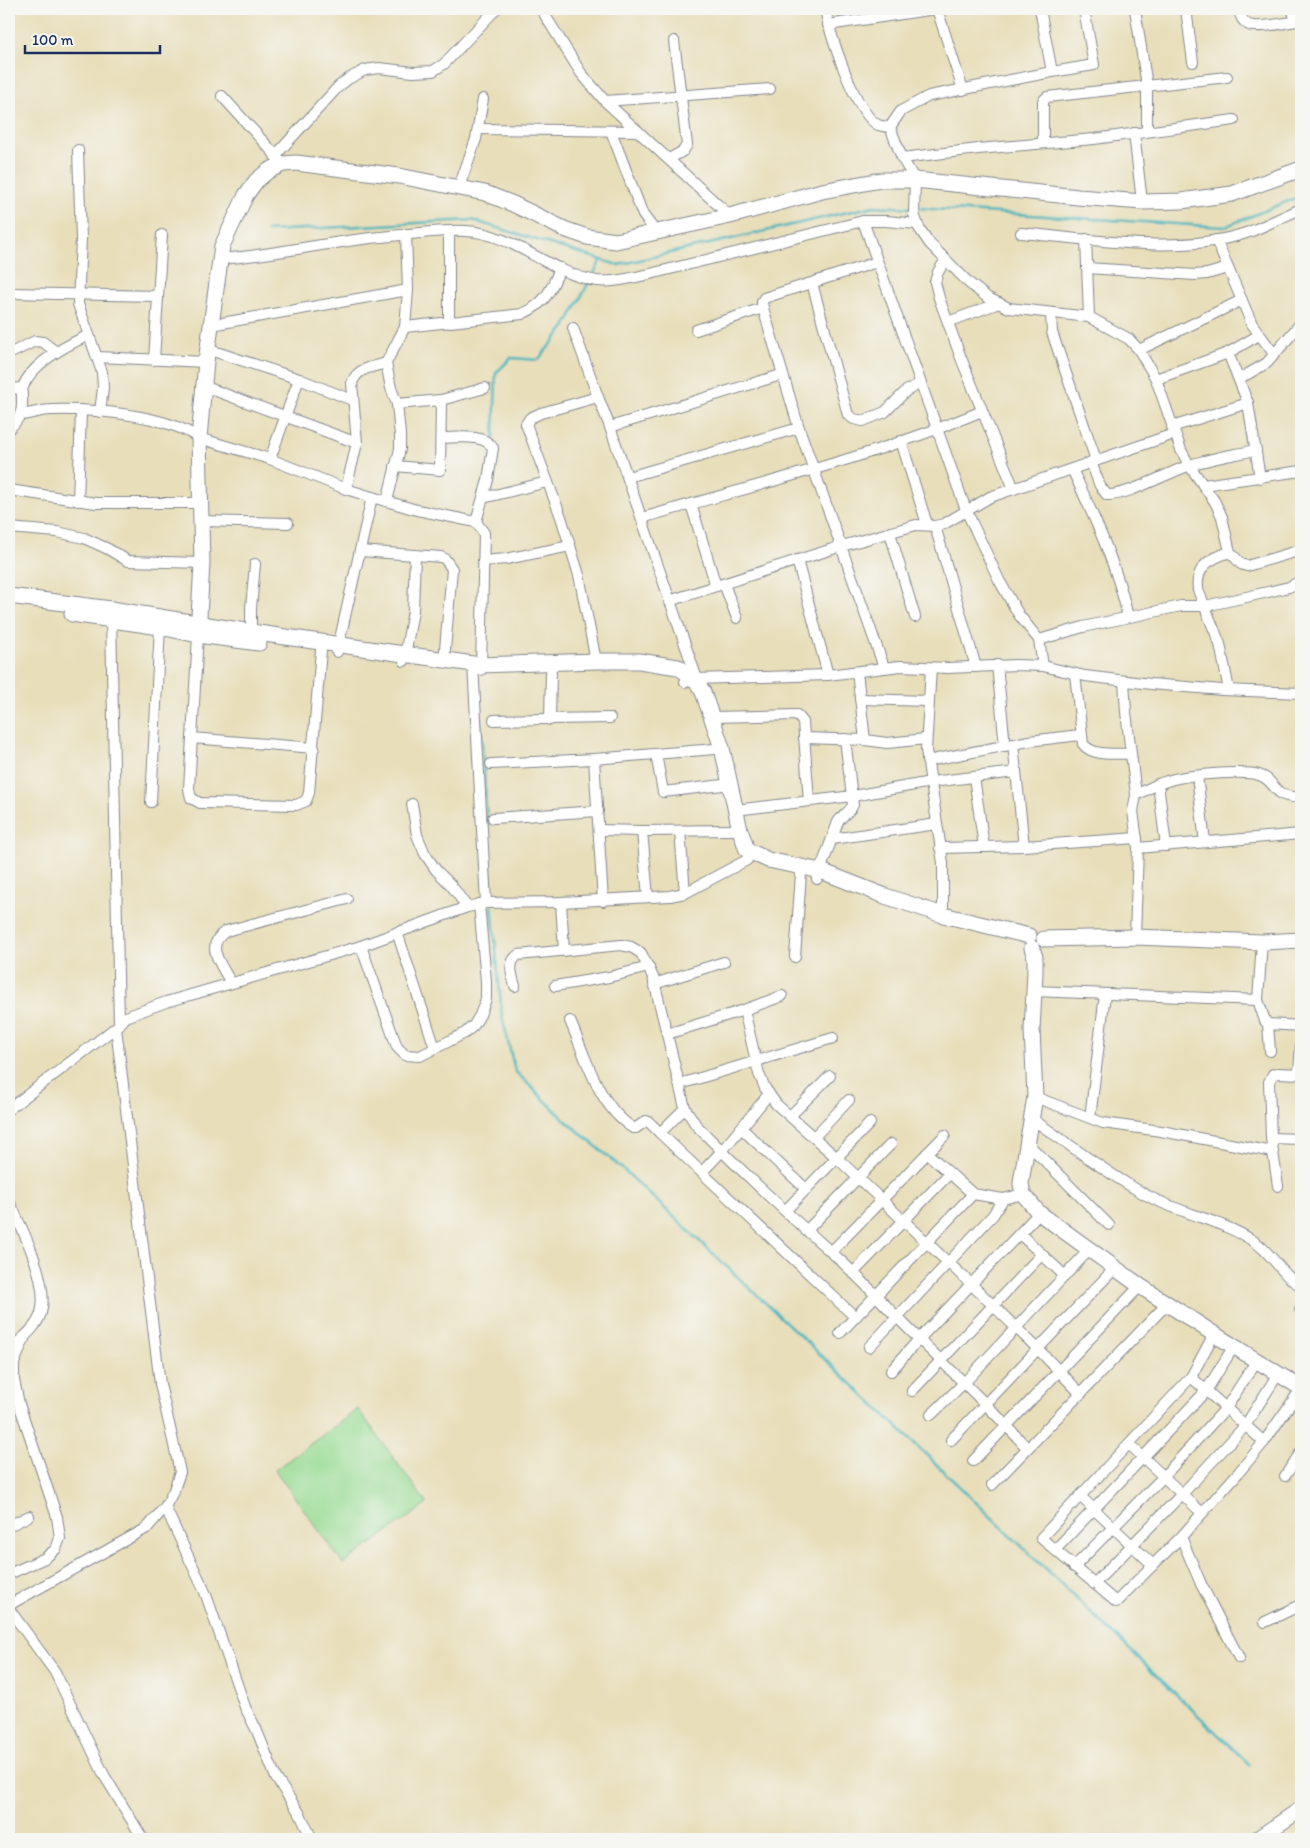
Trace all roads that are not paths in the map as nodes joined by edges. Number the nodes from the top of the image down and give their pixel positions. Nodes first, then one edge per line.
1 (496, 9) edge
2 (541, 9) edge
3 (825, 9) edge
4 (936, 9) edge
5 (1040, 9) edge
6 (1084, 9) edge
7 (1135, 9) edge
8 (1186, 9) edge
9 (1239, 9) edge
10 (1293, 9) edge
11 (1298, 20) edge
12 (828, 25) junction
13 (674, 41) dead end
14 (1193, 62) dead end
15 (1052, 72) junction
16 (1227, 77) dead end
17 (1147, 86) junction
18 (770, 89) dead end
19 (963, 90) junction
20 (222, 96) dead end
21 (680, 96) junction
22 (483, 99) dead end
23 (605, 101) junction
24 (1234, 120) dead end
25 (890, 128) junction
26 (479, 129) junction
27 (611, 131) junction
28 (638, 131) junction
29 (1147, 131) junction
30 (1134, 133) junction
31 (1043, 143) junction
32 (78, 150) dead end
33 (902, 158) junction
34 (669, 159) junction
35 (279, 160) junction
36 (1301, 169) edge
37 (915, 182) junction
38 (458, 187) junction
39 (1142, 202) junction
40 (1300, 212) edge
41 (730, 216) junction
42 (916, 219) junction
43 (863, 221) junction
44 (449, 232) junction
45 (656, 232) junction
46 (1021, 232) dead end
47 (406, 234) junction
48 (162, 235) dead end
49 (1086, 239) junction
50 (1216, 240) junction
51 (221, 252) junction
52 (945, 261) junction
53 (878, 262) junction
54 (560, 268) junction
55 (1087, 268) junction
56 (1228, 268) junction
57 (812, 283) junction
58 (408, 290) junction
59 (9, 293) edge
60 (77, 293) junction
61 (158, 296) junction
62 (1242, 300) junction
63 (999, 303) junction
64 (763, 308) junction
65 (1051, 314) junction
66 (1089, 316) junction
67 (948, 322) junction
68 (449, 323) junction
69 (211, 325) junction
70 (1300, 326) edge
71 (405, 327) junction
72 (573, 328) dead end
73 (696, 330) dead end
74 (88, 335) junction
75 (1259, 335) junction
76 (1139, 350) junction
77 (55, 352) junction
78 (1228, 353) junction
79 (9, 354) edge
80 (1274, 354) junction
81 (207, 356) junction
82 (97, 357) junction
83 (154, 360) junction
84 (386, 363) junction
85 (782, 375) junction
86 (1156, 379) junction
87 (298, 380) junction
88 (1239, 380) junction
89 (921, 383) junction
90 (203, 386) junction
91 (22, 388) junction
92 (485, 388) dead end
93 (9, 389) edge
94 (598, 397) junction
95 (352, 400) junction
96 (441, 400) junction
97 (1248, 403) junction
98 (397, 404) junction
99 (80, 411) junction
100 (982, 411) junction
101 (100, 412) junction
102 (21, 416) junction
103 (286, 416) junction
104 (610, 427) junction
105 (799, 428) junction
106 (9, 429) edge
107 (937, 430) junction
108 (1173, 430) junction
109 (198, 438) junction
110 (442, 438) junction
111 (900, 441) junction
112 (357, 443) junction
113 (1256, 450) junction
114 (270, 458) junction
115 (1094, 461) junction
116 (1189, 465) junction
117 (395, 466) junction
118 (814, 469) junction
119 (1072, 469) junction
120 (1301, 471) edge
121 (628, 477) junction
122 (1260, 478) junction
123 (547, 482) junction
124 (1203, 485) junction
125 (346, 489) junction
126 (1014, 489) junction
127 (9, 490) edge
128 (372, 497) junction
129 (484, 498) junction
130 (78, 501) junction
131 (387, 501) junction
132 (200, 503) junction
133 (691, 504) junction
134 (966, 510) junction
135 (642, 518) junction
136 (200, 521) junction
137 (476, 522) junction
138 (288, 523) dead end
139 (931, 525) junction
140 (9, 528) edge
141 (890, 533) junction
142 (570, 546) junction
143 (842, 546) junction
144 (1301, 550) edge
145 (360, 551) junction
146 (1230, 552) junction
147 (415, 555) junction
148 (797, 560) junction
149 (483, 561) junction
150 (202, 563) junction
151 (255, 564) dead end
152 (1301, 581) edge
153 (720, 585) junction
154 (9, 596) edge
155 (670, 601) junction
156 (9, 606) edge
157 (1205, 606) junction
158 (111, 614) junction
159 (915, 617) dead end
160 (1128, 617) junction
161 (737, 618) dead end
162 (145, 620) junction
163 (160, 627) junction
164 (199, 629) junction
165 (251, 632) junction
166 (1039, 640) junction
167 (338, 648) junction
168 (321, 650) junction
169 (404, 658) junction
170 (444, 661) junction
171 (596, 661) junction
172 (997, 665) junction
173 (1043, 666) junction
174 (884, 667) junction
175 (976, 667) junction
176 (477, 668) junction
177 (931, 668) junction
178 (552, 672) junction
179 (857, 672) junction
180 (1075, 674) junction
181 (828, 675) junction
182 (692, 680) junction
183 (1124, 681) junction
184 (1229, 690) junction
185 (1301, 693) edge
186 (860, 699) junction
187 (928, 701) junction
188 (712, 717) junction
189 (610, 718) dead end
190 (494, 720) dead end
191 (550, 720) junction
192 (1080, 735) junction
193 (192, 738) junction
194 (804, 738) junction
195 (844, 739) junction
196 (926, 739) junction
197 (865, 740) junction
198 (1009, 745) junction
199 (314, 748) junction
200 (715, 748) junction
201 (656, 754) junction
202 (1131, 754) junction
203 (594, 759) junction
204 (927, 762) junction
205 (491, 764) dead end
206 (1016, 772) junction
207 (974, 776) junction
208 (1197, 776) junction
209 (931, 782) junction
210 (1158, 784) junction
211 (724, 785) junction
212 (1136, 795) junction
213 (853, 796) junction
214 (1301, 797) edge
215 (808, 801) junction
216 (151, 802) dead end
217 (412, 804) dead end
218 (735, 810) junction
219 (598, 811) junction
220 (493, 818) dead end
221 (937, 824) junction
222 (599, 830) junction
223 (734, 830) junction
224 (642, 831) junction
225 (680, 831) junction
226 (1301, 834) edge
227 (832, 839) junction
228 (1205, 842) junction
229 (1137, 843) junction
230 (1024, 846) junction
231 (1166, 846) junction
232 (984, 847) junction
233 (940, 848) junction
234 (746, 860) junction
235 (801, 874) junction
236 (819, 875) junction
237 (685, 893) junction
238 (648, 897) junction
239 (347, 899) dead end
240 (603, 901) junction
241 (561, 902) junction
242 (483, 903) junction
243 (467, 907) junction
244 (943, 915) junction
245 (397, 932) junction
246 (1135, 937) junction
247 (1301, 940) edge
248 (1033, 941) junction
249 (1262, 942) junction
250 (362, 946) junction
251 (564, 951) junction
252 (796, 957) dead end
253 (724, 962) dead end
254 (649, 968) junction
255 (231, 983) junction
256 (654, 984) junction
257 (515, 986) dead end
258 (555, 986) dead end
259 (1034, 990) junction
260 (1105, 994) junction
261 (782, 996) dead end
262 (1258, 1000) junction
263 (744, 1010) junction
264 (570, 1021) dead end
265 (119, 1024) junction
266 (1268, 1024) junction
267 (1301, 1026) edge
268 (667, 1034) junction
269 (833, 1038) dead end
270 (1301, 1044) edge
271 (435, 1048) junction
272 (1270, 1051) dead end
273 (756, 1061) junction
274 (1300, 1073) edge
275 (830, 1076) dead end
276 (680, 1084) junction
277 (769, 1094) junction
278 (1035, 1097) junction
279 (849, 1100) dead end
280 (685, 1108) junction
281 (9, 1109) edge
282 (790, 1116) junction
283 (1090, 1118) junction
284 (1032, 1119) junction
285 (870, 1123) dead end
286 (741, 1128) junction
287 (660, 1133) junction
288 (945, 1135) dead end
289 (814, 1137) junction
290 (1272, 1138) junction
291 (1301, 1139) edge
292 (1028, 1143) junction
293 (891, 1144) dead end
294 (722, 1151) junction
295 (1273, 1152) junction
296 (927, 1153) junction
297 (837, 1158) junction
298 (702, 1172) junction
299 (949, 1174) junction
300 (858, 1178) junction
301 (1278, 1186) dead end
302 (806, 1189) junction
303 (973, 1194) junction
304 (1023, 1194) junction
305 (1003, 1199) junction
306 (882, 1200) junction
307 (9, 1201) edge
308 (785, 1212) junction
309 (1039, 1213) junction
310 (903, 1220) junction
311 (1109, 1225) dead end
312 (806, 1231) junction
313 (1020, 1234) junction
314 (926, 1242) junction
315 (1088, 1250) junction
316 (831, 1252) junction
317 (1042, 1254) junction
318 (948, 1263) junction
319 (1116, 1268) junction
320 (853, 1273) junction
321 (1066, 1276) junction
322 (971, 1284) junction
323 (1140, 1286) junction
324 (1301, 1286) edge
325 (876, 1294) junction
326 (1168, 1304) junction
327 (993, 1306) junction
328 (854, 1317) junction
329 (897, 1318) junction
330 (1016, 1328) junction
331 (840, 1333) dead end
332 (1214, 1334) junction
333 (24, 1339) junction
334 (919, 1339) junction
335 (1234, 1346) junction
336 (869, 1347) dead end
337 (9, 1349) edge
338 (1038, 1349) junction
339 (940, 1360) junction
340 (1257, 1360) junction
341 (1060, 1370) junction
342 (891, 1371) dead end
343 (1278, 1374) junction
344 (1191, 1377) junction
345 (965, 1382) junction
346 (1301, 1388) edge
347 (912, 1390) dead end
348 (1206, 1391) junction
349 (1080, 1394) junction
350 (986, 1404) junction
351 (1226, 1408) junction
352 (931, 1416) dead end
353 (1007, 1425) junction
354 (1245, 1426) junction
355 (951, 1440) dead end
356 (1264, 1442) junction
357 (1129, 1444) junction
358 (1027, 1448) junction
359 (1301, 1452) edge
360 (1144, 1457) junction
361 (973, 1461) dead end
362 (1164, 1476) junction
363 (1285, 1476) dead end
364 (992, 1485) dead end
365 (1182, 1494) junction
366 (1080, 1496) junction
367 (165, 1507) junction
368 (1094, 1509) junction
369 (1202, 1513) junction
370 (28, 1516) dead end
371 (9, 1526) edge
372 (1114, 1528) junction
373 (1181, 1537) junction
374 (1132, 1545) junction
375 (1055, 1550) junction
376 (1153, 1565) junction
377 (1074, 1567) junction
378 (9, 1574) edge
379 (1094, 1584) junction
380 (1301, 1605) edge
381 (9, 1610) edge
382 (1265, 1622) dead end
383 (1238, 1658) dead end
384 (1301, 1809) edge
385 (1301, 1818) edge
386 (143, 1839) edge
387 (312, 1839) edge
388 (1258, 1839) edge
389 (1270, 1839) edge

1 - 35 street
2 - 23 street
3 - 12 street
4 - 12 street
4 - 19 street
5 - 15 street
6 - 15 street
7 - 17 street
8 - 14 street
9 - 11 street
10 - 11 street
12 - 25 street
13 - 21 street
15 - 19 street
16 - 17 street
17 - 29 street
17 - 31 street
18 - 21 street
19 - 25 street
20 - 35 street
21 - 23 street
21 - 34 street
22 - 26 street
23 - 28 street
24 - 29 street
25 - 33 street
26 - 27 street
26 - 38 street
27 - 28 street
27 - 45 street
28 - 34 street
29 - 30 street
30 - 31 street
30 - 39 street
31 - 33 street
32 - 60 street
33 - 37 street
34 - 41 street
35 - 38 street
35 - 51 street
36 - 39 street
37 - 39 street
37 - 41 street
37 - 42 street
38 - 45 street
40 - 50 street
41 - 45 street
42 - 43 street
42 - 52 street
43 - 53 street
43 - 54 street
44 - 47 street
44 - 54 street
44 - 68 street
46 - 49 street
47 - 51 street
47 - 58 street
48 - 61 street
49 - 50 street
49 - 55 street
50 - 56 street
51 - 69 street
52 - 63 street
52 - 67 street
53 - 57 street
53 - 89 street
54 - 68 street
55 - 56 street
55 - 66 street
56 - 62 street
57 - 64 street
57 - 89 street
58 - 69 street
58 - 71 street
59 - 60 street
60 - 61 street
60 - 74 street
61 - 83 street
62 - 75 street
62 - 76 street
63 - 65 street
63 - 67 street
64 - 73 street
64 - 85 street
65 - 66 street
65 - 115 street
66 - 76 street
67 - 100 street
68 - 71 street
69 - 81 street
70 - 80 street
71 - 84 street
72 - 94 street
74 - 77 street
74 - 82 street
75 - 78 street
75 - 80 street
76 - 86 street
77 - 79 street
77 - 91 street
78 - 86 street
78 - 88 street
80 - 88 street
81 - 83 street
81 - 87 street
81 - 90 street
82 - 83 street
82 - 101 street
84 - 95 street
84 - 98 street
85 - 104 street
85 - 105 street
86 - 108 street
87 - 95 street
87 - 103 street
88 - 97 street
89 - 107 street
90 - 103 street
90 - 109 street
91 - 93 street
91 - 102 street
92 - 96 street
94 - 104 street
94 - 123 street
95 - 112 street
96 - 98 street
96 - 110 street
97 - 108 street
97 - 113 street
98 - 117 street
99 - 101 street
99 - 102 street
99 - 130 street
100 - 107 street
100 - 126 street
101 - 109 street
102 - 106 street
103 - 112 street
103 - 114 street
104 - 121 street
105 - 118 street
105 - 121 street
107 - 111 street
107 - 134 street
108 - 115 street
108 - 116 street
109 - 114 street
109 - 132 street
110 - 117 street
110 - 129 street
111 - 118 street
111 - 139 street
112 - 125 street
113 - 116 street
113 - 122 street
114 - 125 street
115 - 116 street
115 - 119 street
116 - 124 street
117 - 131 street
118 - 133 street
118 - 143 street
119 - 126 street
119 - 160 street
120 - 122 street
121 - 135 street
122 - 124 street
123 - 129 street
123 - 142 street
124 - 146 street
125 - 128 street
126 - 134 street
127 - 130 street
128 - 131 street
128 - 145 street
129 - 137 street
130 - 132 street
131 - 137 street
132 - 136 street
133 - 135 street
133 - 153 street
134 - 139 street
134 - 166 street
135 - 155 street
136 - 138 street
136 - 150 street
137 - 149 street
139 - 141 street
139 - 175 street
140 - 150 street
141 - 143 street
141 - 159 street
142 - 149 street
142 - 171 street
143 - 148 street
143 - 174 street
144 - 146 street
145 - 147 street
145 - 167 street
146 - 157 street
147 - 169 street
147 - 170 street
148 - 153 street
148 - 181 street
149 - 176 street
150 - 164 street
151 - 165 street
152 - 157 street
153 - 155 street
153 - 161 street
154 - 158 street
155 - 182 street
156 - 158 street
157 - 160 street
157 - 184 street
158 - 162 street
158 - 265 street
160 - 166 street
162 - 163 street
162 - 164 street
163 - 164 street
163 - 216 street
164 - 165 street
164 - 168 street
164 - 193 street
165 - 167 street
166 - 173 street
167 - 168 street
167 - 169 street
168 - 199 street
169 - 170 street
169 - 176 street
170 - 176 street
171 - 176 street
171 - 182 street
172 - 173 street
172 - 175 street
172 - 198 street
173 - 180 street
174 - 177 street
174 - 179 street
175 - 177 street
176 - 178 street
176 - 242 street
177 - 187 street
178 - 182 street
178 - 191 street
179 - 181 street
179 - 186 street
180 - 183 street
180 - 192 street
181 - 182 street
182 - 188 street
182 - 200 street
183 - 184 street
183 - 202 street
184 - 185 street
186 - 187 street
186 - 197 street
187 - 196 street
188 - 194 street
188 - 218 street
189 - 191 street
190 - 191 street
192 - 198 street
192 - 202 street
193 - 199 street
193 - 199 street
194 - 195 street
194 - 215 street
195 - 197 street
195 - 213 street
196 - 197 street
196 - 204 street
198 - 204 street
198 - 206 street
200 - 201 street
200 - 211 street
201 - 203 street
201 - 211 street
202 - 212 street
203 - 205 street
203 - 219 street
204 - 209 street
206 - 207 street
206 - 230 street
207 - 209 street
207 - 232 street
208 - 210 street
208 - 214 street
208 - 228 street
209 - 213 street
209 - 221 street
210 - 212 street
210 - 231 street
211 - 223 street
212 - 229 street
213 - 215 street
213 - 227 street
215 - 218 street
217 - 243 street
218 - 236 street
219 - 220 street
219 - 222 street
221 - 227 street
221 - 233 street
222 - 224 street
222 - 240 street
223 - 225 street
223 - 234 street
224 - 225 street
224 - 238 street
225 - 237 street
226 - 228 street
227 - 236 street
228 - 231 street
229 - 230 street
229 - 231 street
229 - 246 street
230 - 232 street
232 - 233 street
233 - 244 street
234 - 235 street
234 - 237 street
235 - 236 street
235 - 252 street
236 - 244 street
236 - 248 street
237 - 238 street
238 - 240 street
239 - 255 street
240 - 241 street
241 - 242 street
241 - 251 street
242 - 243 street
242 - 271 street
243 - 245 street
244 - 248 street
245 - 250 street
245 - 271 street
246 - 248 street
246 - 249 street
247 - 249 street
248 - 259 street
249 - 262 street
250 - 255 street
250 - 271 street
251 - 254 street
251 - 257 street
253 - 256 street
254 - 256 street
254 - 258 street
255 - 265 street
256 - 268 street
259 - 260 street
259 - 278 street
260 - 262 street
260 - 283 street
261 - 263 street
262 - 266 street
263 - 268 street
263 - 273 street
264 - 287 street
265 - 281 street
265 - 367 street
266 - 267 street
266 - 272 street
268 - 276 street
269 - 273 street
270 - 274 street
273 - 276 street
273 - 277 street
274 - 290 street
275 - 282 street
276 - 280 street
277 - 282 street
277 - 286 street
278 - 283 street
278 - 284 street
279 - 289 street
280 - 287 street
280 - 294 street
282 - 289 street
283 - 295 street
284 - 292 street
284 - 324 street
285 - 297 street
286 - 294 street
286 - 302 street
287 - 298 street
288 - 296 street
289 - 297 street
290 - 291 street
290 - 295 street
292 - 304 street
292 - 311 street
293 - 300 street
294 - 298 street
294 - 308 street
295 - 301 street
296 - 299 street
296 - 306 street
297 - 300 street
297 - 302 street
298 - 328 street
299 - 303 street
299 - 310 street
300 - 306 street
300 - 312 street
302 - 308 street
303 - 305 street
303 - 314 street
304 - 305 street
304 - 309 street
305 - 318 street
306 - 310 street
306 - 316 street
307 - 333 street
308 - 312 street
309 - 313 street
309 - 315 street
310 - 314 street
310 - 320 street
312 - 316 street
313 - 317 street
313 - 322 street
314 - 318 street
314 - 325 street
315 - 319 street
315 - 321 street
316 - 320 street
317 - 321 street
317 - 327 street
318 - 322 street
318 - 329 street
319 - 323 street
319 - 338 street
320 - 325 street
321 - 330 street
322 - 327 street
322 - 334 street
323 - 326 street
323 - 341 street
325 - 328 street
325 - 329 street
326 - 332 street
326 - 349 street
327 - 330 street
327 - 339 street
328 - 331 street
329 - 334 street
329 - 336 street
330 - 338 street
330 - 345 street
332 - 335 street
332 - 344 street
333 - 337 street
333 - 378 street
334 - 339 street
334 - 342 street
335 - 340 street
335 - 348 street
338 - 341 street
338 - 350 street
339 - 345 street
339 - 347 street
340 - 343 street
340 - 351 street
341 - 349 street
341 - 353 street
343 - 346 street
343 - 354 street
344 - 348 street
344 - 357 street
345 - 350 street
345 - 352 street
346 - 356 street
348 - 351 street
348 - 360 street
349 - 358 street
350 - 353 street
350 - 355 street
351 - 354 street
351 - 362 street
353 - 358 street
353 - 361 street
354 - 356 street
354 - 365 street
356 - 369 street
357 - 360 street
357 - 366 street
358 - 364 street
359 - 363 street
360 - 362 street
360 - 368 street
362 - 365 street
362 - 372 street
365 - 369 street
365 - 374 street
366 - 368 street
366 - 375 street
367 - 381 street
367 - 387 street
368 - 372 street
368 - 375 street
369 - 373 street
370 - 371 street
372 - 374 street
372 - 377 street
373 - 376 street
373 - 383 street
374 - 376 street
374 - 379 street
375 - 377 street
376 - 379 street
377 - 379 street
380 - 382 street
381 - 386 street
384 - 388 street
385 - 389 street

